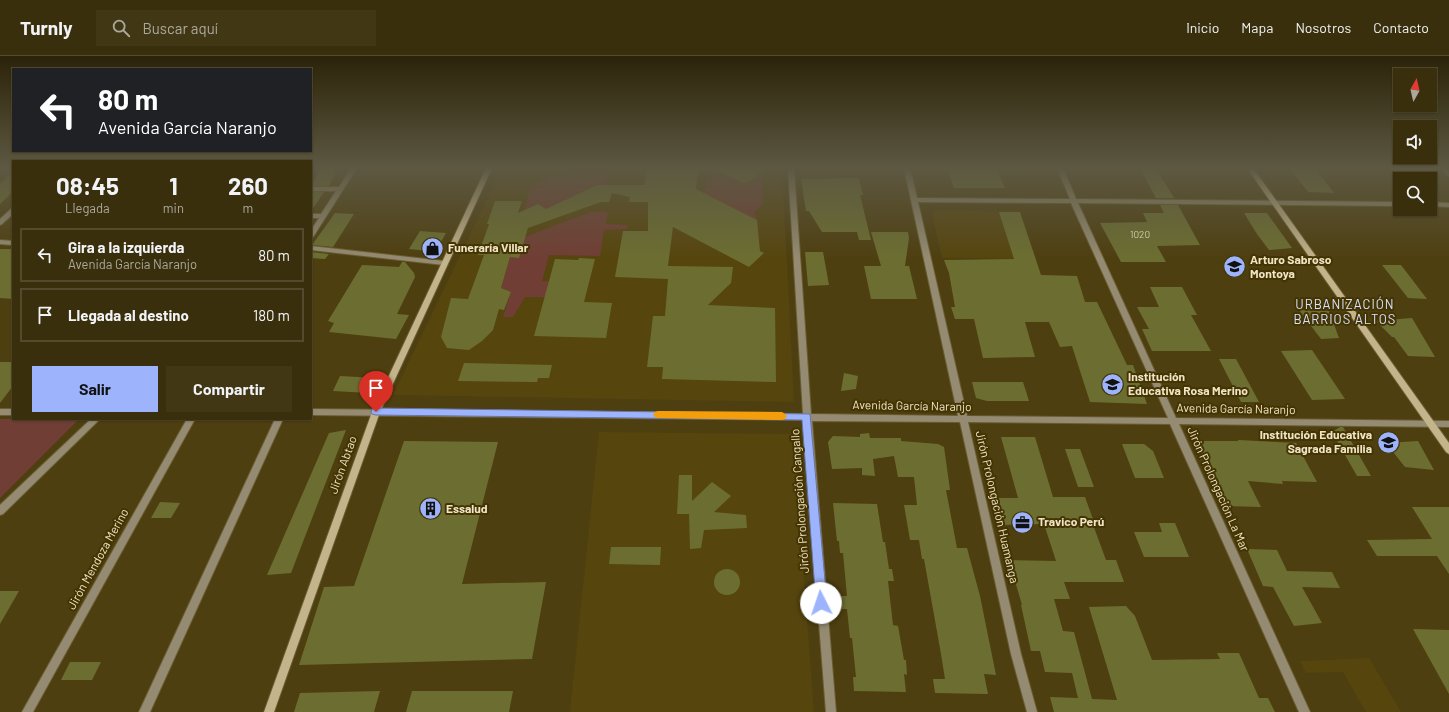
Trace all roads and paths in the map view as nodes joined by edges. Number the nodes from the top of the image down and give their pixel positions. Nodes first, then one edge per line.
1 (334, 199) edge
2 (474, 199) edge
3 (793, 199) edge
4 (1073, 199) edge
5 (1272, 199) edge
6 (914, 200) joint
7 (1074, 202) junction
8 (1274, 202) junction
9 (1393, 204) edge
10 (1437, 204) edge
11 (1449, 205) edge
12 (12, 211) edge
13 (312, 216) edge
14 (323, 216) junction
15 (0, 223) edge
16 (312, 232) edge
17 (0, 242) edge
18 (12, 243) edge
19 (312, 248) edge
20 (444, 263) junction
21 (0, 412) edge
22 (12, 412) edge
23 (312, 412) edge
24 (376, 412) junction
25 (807, 416) junction
26 (963, 418) junction
27 (95, 420) edge
28 (190, 420) edge
29 (279, 420) edge
30 (1173, 420) junction
31 (1430, 423) junction
32 (1449, 424) edge
33 (1449, 450) edge
34 (0, 510) edge
35 (27, 712) edge
36 (144, 712) edge
37 (269, 712) edge
38 (831, 712) edge
39 (1032, 712) edge
40 (1305, 712) edge

1 - 14 street
2 - 20 street, Jirón Abtao
3 - 25 street, Jirón Prolongación Cangallo
4 - 7 street, Jirón Prolongación La Mar
5 - 8 street
6 - 7 street
6 - 26 street, Jirón Prolongación Huamanga
7 - 8 street
7 - 30 street, Jirón Prolongación La Mar
8 - 9 street
8 - 31 street
10 - 11 street
12 - 15 street
13 - 14 street
14 - 16 street
17 - 18 street
19 - 20 street
20 - 24 street, Jirón Abtao
21 - 22 street
23 - 24 street, Avenida García Naranjo
24 - 25 street, Avenida García Naranjo
24 - 37 street, Jirón Abtao
25 - 26 street, Avenida García Naranjo
25 - 38 street, Jirón Prolongación Cangallo
26 - 30 street, Avenida García Naranjo
26 - 39 street, Jirón Prolongación Huamanga
27 - 34 street
28 - 35 street, Jirón Mendoza Merino
29 - 36 street
30 - 31 street, Avenida García Naranjo
30 - 40 street, Jirón Prolongación La Mar
31 - 32 street, Avenida García Naranjo
31 - 33 street

